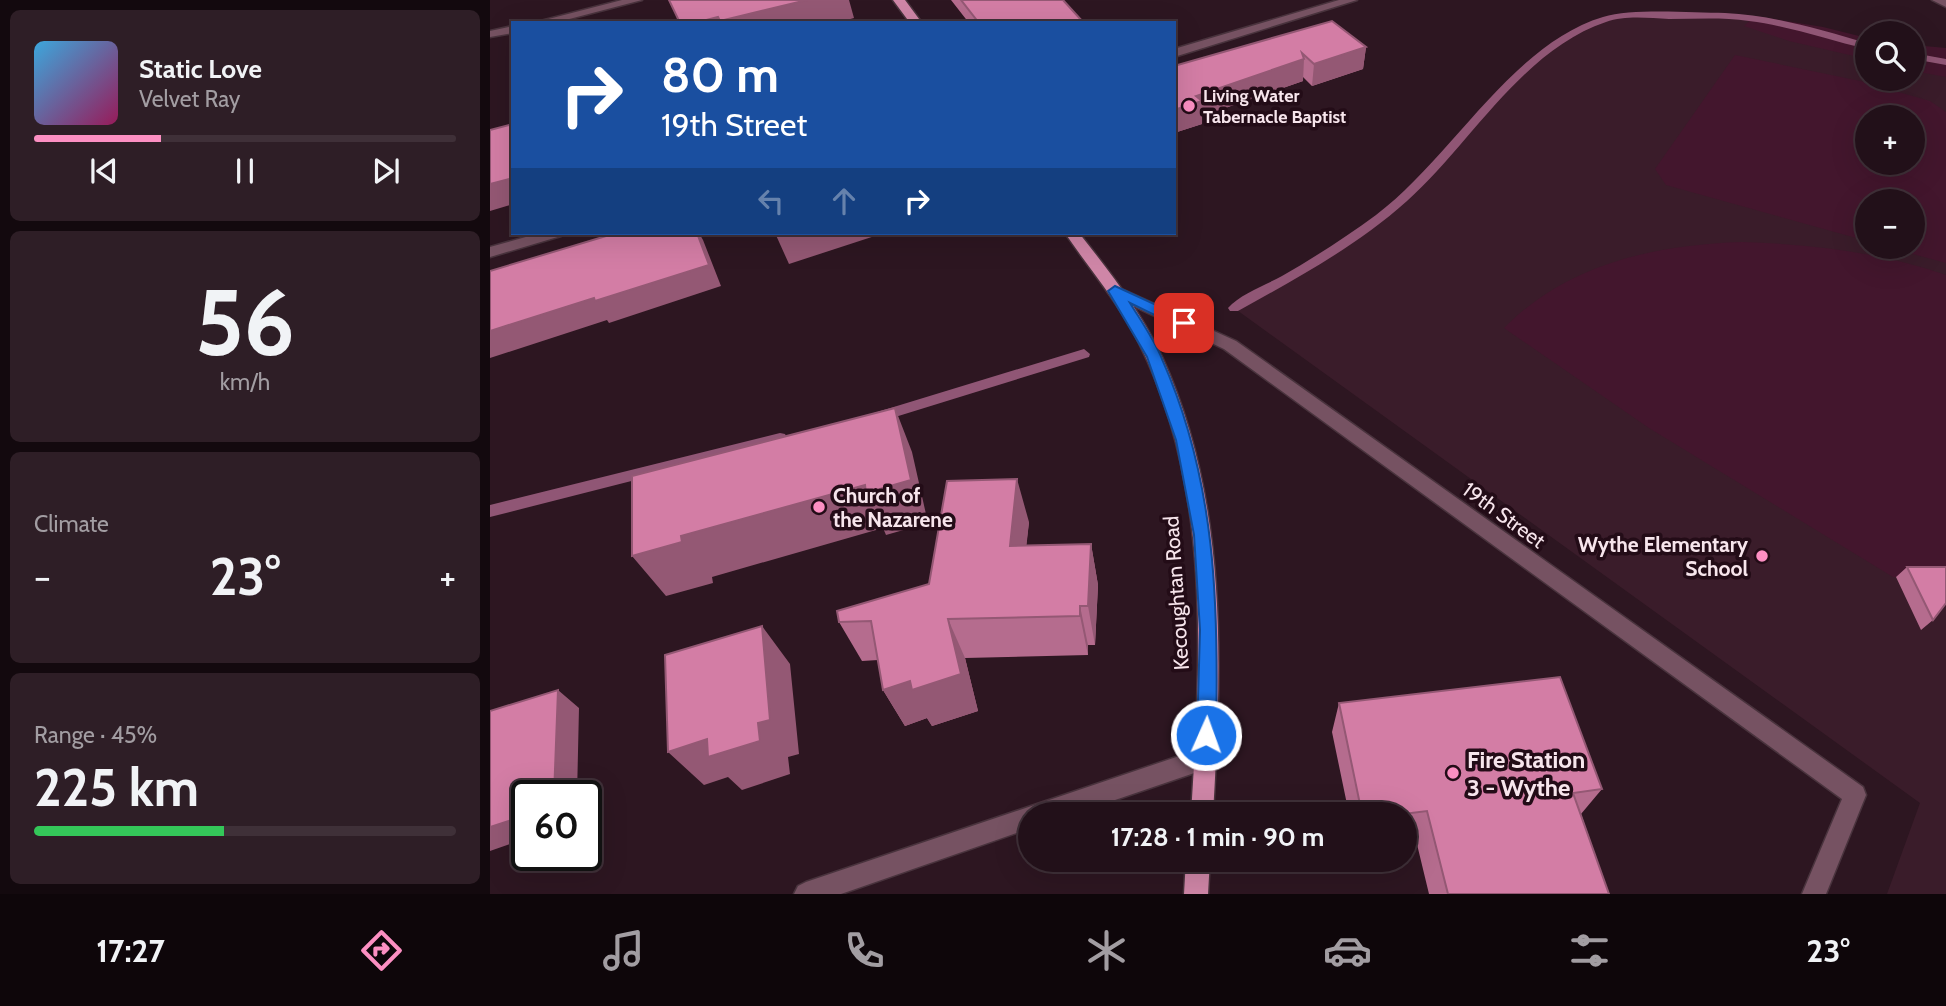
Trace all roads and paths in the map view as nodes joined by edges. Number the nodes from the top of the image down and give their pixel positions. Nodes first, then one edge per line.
1 (636, 0) edge
2 (900, 0) edge
3 (1351, 0) edge
4 (1938, 0) edge
5 (1946, 4) edge
6 (547, 21) edge
7 (915, 21) edge
8 (511, 29) edge
9 (490, 34) edge
10 (1176, 51) edge
11 (549, 235) edge
12 (1073, 235) edge
13 (490, 252) edge
14 (1115, 291) junction
15 (1206, 758) junction
16 (1076, 802) edge
17 (1203, 802) edge
18 (1018, 821) edge
19 (1197, 872) edge
20 (806, 894) edge
21 (1196, 894) edge
22 (1814, 894) edge

1 - 6 street
2 - 7 main road
3 - 10 street
4 - 5 street
8 - 9 street
11 - 13 street
12 - 14 main road, Kecoughtan Road
14 - 15 main road, Kecoughtan Road
14 - 22 street, 19th Street
15 - 16 street
15 - 17 main road, Kecoughtan Road
18 - 20 street
19 - 21 main road

